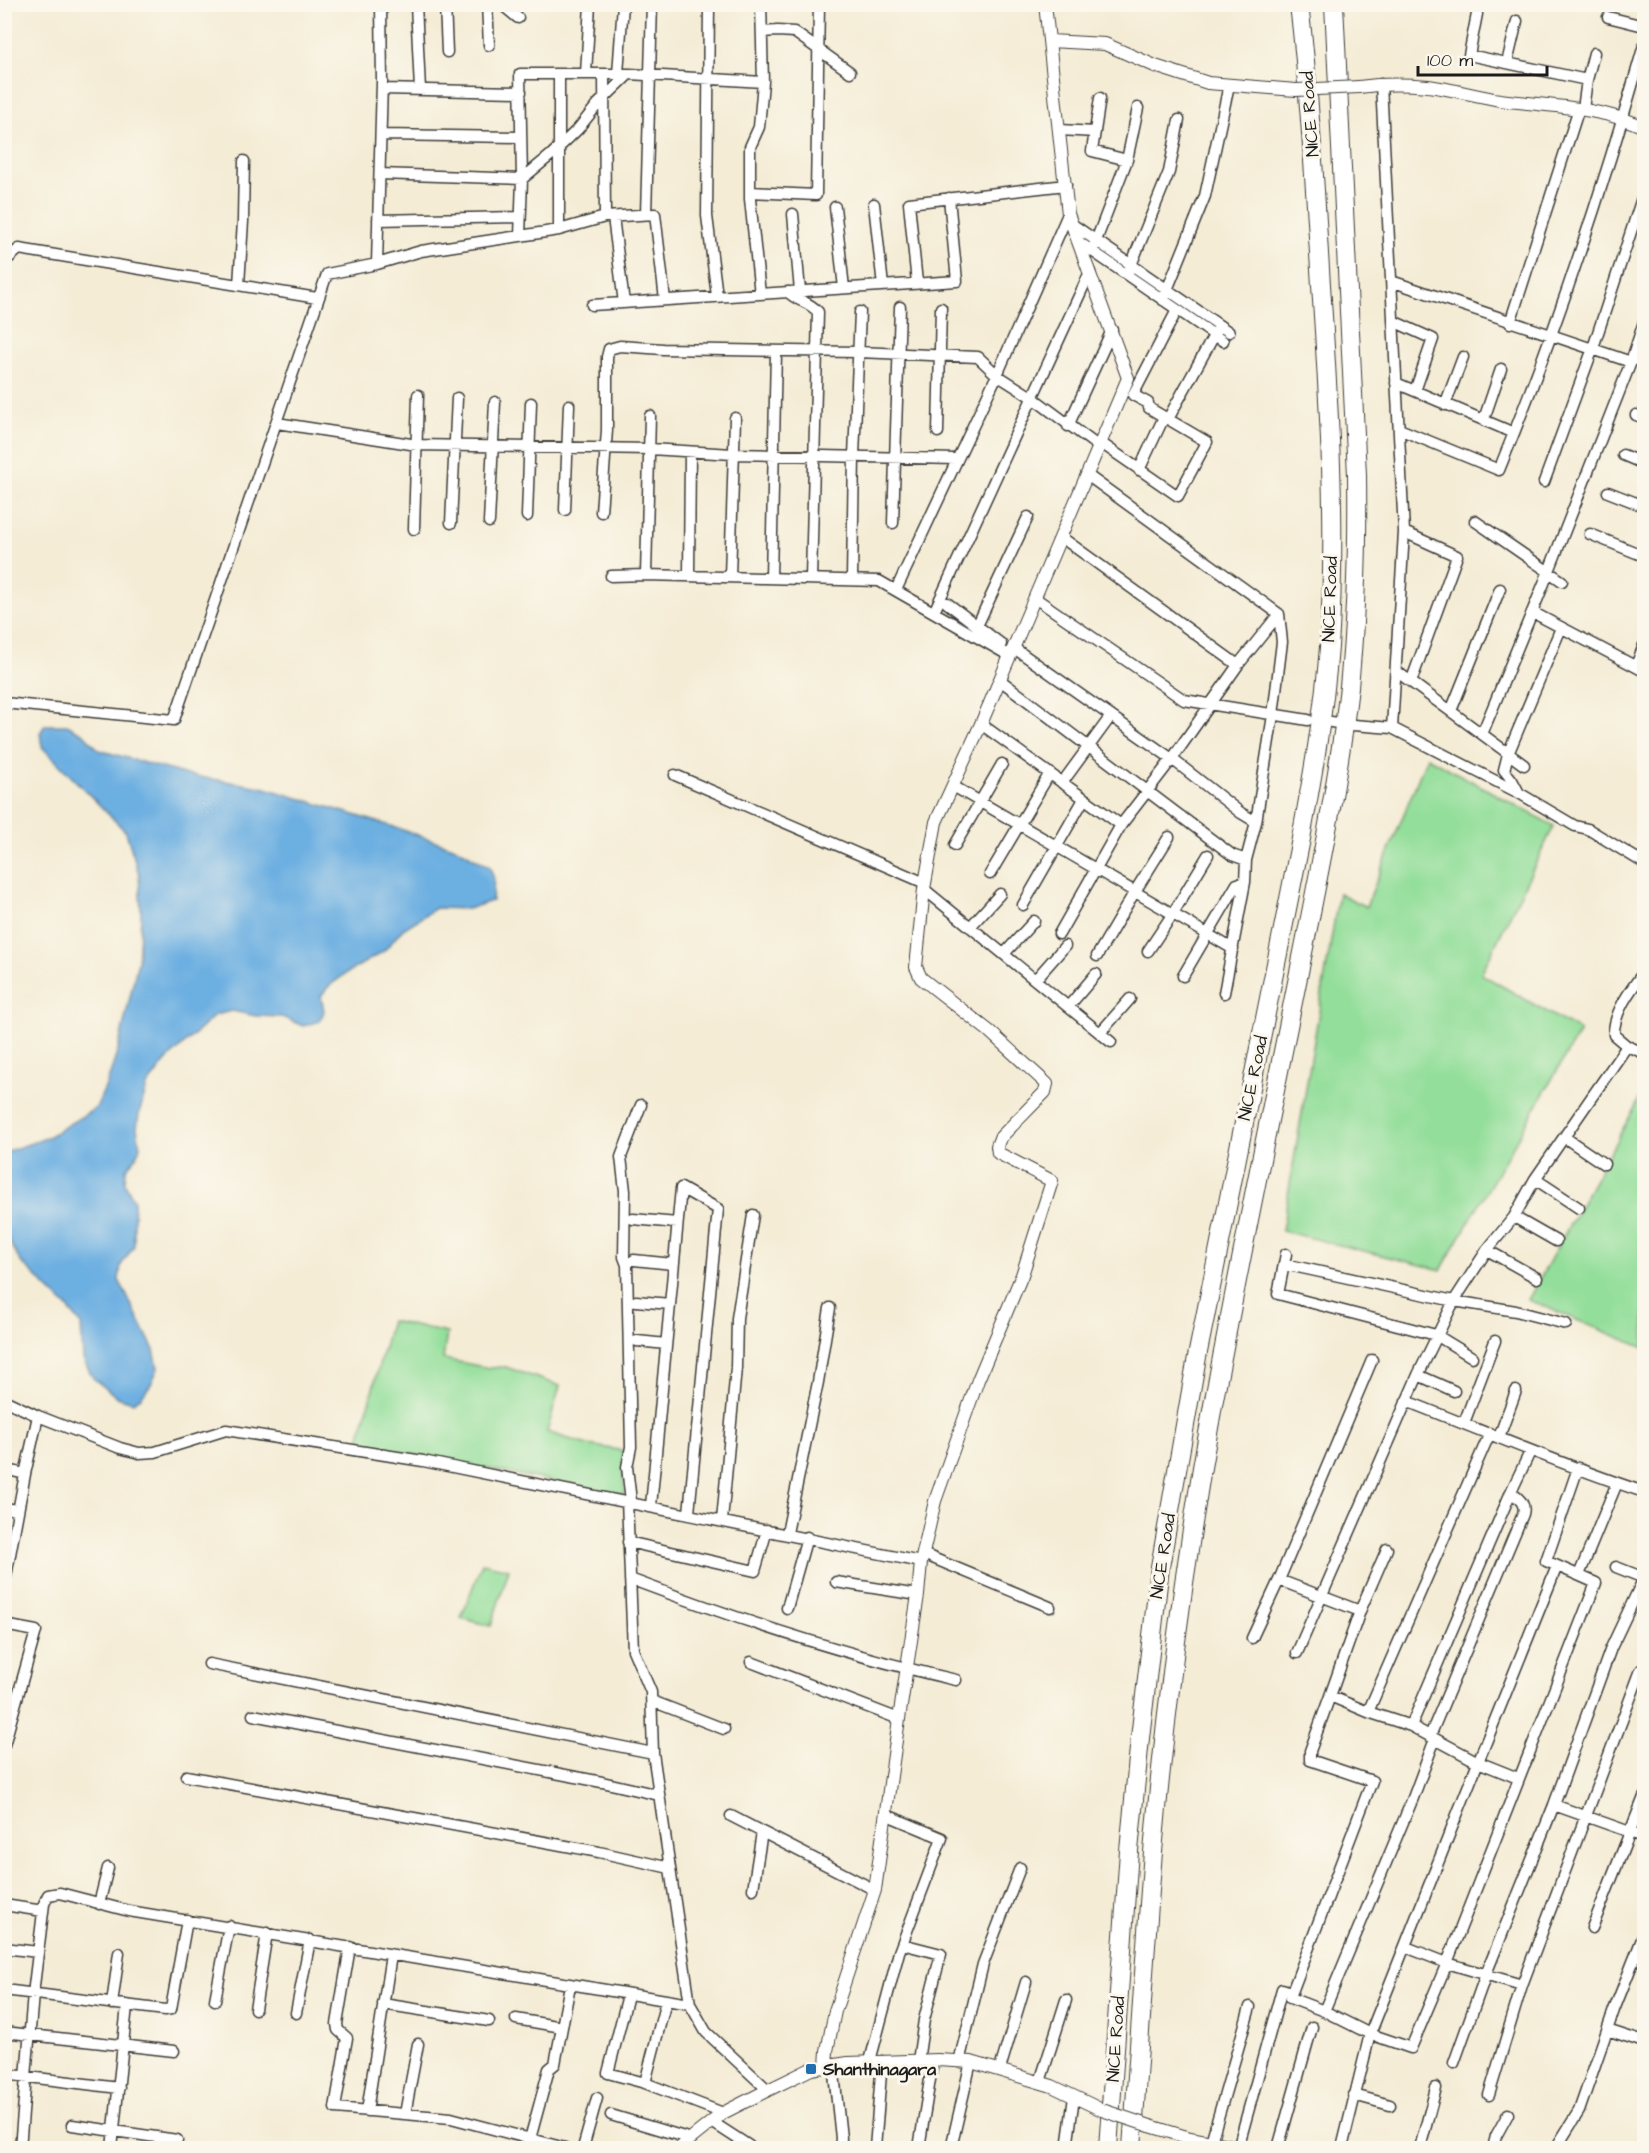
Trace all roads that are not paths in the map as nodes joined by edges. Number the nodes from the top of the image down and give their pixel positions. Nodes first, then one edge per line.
1 (381, 4) edge
2 (416, 4) edge
3 (445, 4) edge
4 (487, 4) edge
5 (501, 4) edge
6 (590, 4) edge
7 (623, 4) edge
8 (652, 4) edge
9 (709, 4) edge
10 (761, 4) edge
11 (819, 4) edge
12 (1045, 4) edge
13 (1299, 4) edge
14 (1334, 4) edge
15 (1477, 14) dead end
16 (1608, 17) dead end
17 (518, 18) dead end
18 (1517, 21) dead end
19 (1644, 27) edge
20 (762, 32) junction
21 (1050, 41) junction
22 (489, 45) dead end
23 (1644, 45) edge
24 (818, 49) junction
25 (447, 52) dead end
26 (1594, 53) dead end
27 (1507, 63) junction
28 (850, 72) dead end
29 (559, 74) junction
30 (586, 74) junction
31 (604, 74) junction
32 (623, 74) junction
33 (650, 75) junction
34 (708, 77) junction
35 (1587, 80) junction
36 (763, 82) junction
37 (1381, 84) junction
38 (1229, 85) junction
39 (382, 89) junction
40 (420, 90) junction
41 (521, 92) junction
42 (604, 98) junction
43 (1100, 98) dead end
44 (1138, 108) dead end
45 (1582, 108) junction
46 (1624, 117) junction
47 (1179, 120) dead end
48 (1644, 127) edge
49 (1060, 130) junction
50 (1095, 132) junction
51 (381, 135) junction
52 (521, 137) junction
53 (559, 147) junction
54 (1127, 160) junction
55 (244, 161) dead end
56 (380, 174) junction
57 (522, 178) junction
58 (1066, 185) junction
59 (750, 192) junction
60 (1644, 192) edge
61 (949, 198) junction
62 (873, 204) dead end
63 (836, 207) dead end
64 (646, 214) junction
65 (793, 214) dead end
66 (520, 217) junction
67 (609, 217) junction
68 (1070, 219) junction
69 (378, 220) junction
70 (559, 230) junction
71 (519, 236) junction
72 (1096, 240) junction
73 (1079, 242) junction
74 (1092, 251) junction
75 (4, 262) edge
76 (377, 264) junction
77 (1132, 265) junction
78 (1090, 272) junction
79 (1127, 276) junction
80 (1391, 281) junction
81 (917, 284) junction
82 (239, 285) junction
83 (883, 286) junction
84 (844, 288) junction
85 (800, 291) junction
86 (788, 292) junction
87 (760, 294) junction
88 (1166, 295) junction
89 (717, 296) junction
90 (317, 298) junction
91 (666, 300) junction
92 (624, 303) junction
93 (592, 305) dead end
94 (900, 307) dead end
95 (941, 308) dead end
96 (1177, 310) junction
97 (860, 312) dead end
98 (1393, 321) junction
99 (1644, 322) edge
100 (1510, 323) junction
101 (1112, 330) junction
102 (1222, 334) junction
103 (1551, 337) junction
104 (1592, 351) junction
105 (777, 352) junction
106 (817, 352) junction
107 (858, 352) junction
108 (900, 355) junction
109 (939, 356) junction
110 (1462, 357) dead end
111 (1631, 362) junction
112 (1502, 369) dead end
113 (997, 375) junction
114 (1396, 383) junction
115 (1130, 388) junction
116 (1414, 391) junction
117 (418, 395) dead end
118 (457, 398) dead end
119 (1033, 398) junction
120 (495, 402) dead end
121 (531, 403) dead end
122 (569, 405) dead end
123 (1445, 405) junction
124 (650, 416) dead end
125 (735, 418) dead end
126 (1166, 418) junction
127 (1484, 419) junction
128 (277, 423) junction
129 (1068, 426) junction
130 (1399, 429) junction
131 (938, 432) dead end
132 (1514, 434) junction
133 (1100, 445) junction
134 (417, 446) junction
135 (455, 446) junction
136 (494, 447) junction
137 (530, 447) junction
138 (567, 448) junction
139 (605, 449) junction
140 (650, 449) junction
141 (690, 452) junction
142 (733, 454) junction
143 (773, 454) junction
144 (814, 455) junction
145 (1623, 455) dead end
146 (854, 456) junction
147 (896, 458) junction
148 (956, 459) junction
149 (1644, 464) edge
150 (1139, 470) junction
151 (1087, 475) junction
152 (1544, 482) dead end
153 (1608, 492) dead end
154 (1644, 506) edge
155 (565, 510) dead end
156 (601, 512) dead end
157 (527, 516) dead end
158 (1028, 517) dead end
159 (1475, 521) dead end
160 (489, 522) dead end
161 (452, 523) dead end
162 (893, 523) dead end
163 (414, 529) dead end
164 (1404, 532) junction
165 (1590, 534) dead end
166 (1061, 537) junction
167 (1644, 556) edge
168 (1549, 572) junction
169 (646, 575) junction
170 (611, 576) dead end
171 (689, 576) junction
172 (730, 577) junction
173 (771, 578) junction
174 (811, 579) junction
175 (852, 580) junction
176 (1562, 580) dead end
177 (1500, 589) dead end
178 (896, 590) junction
179 (1035, 598) junction
180 (947, 603) dead end
181 (934, 612) junction
182 (1532, 612) junction
183 (1279, 614) junction
184 (977, 626) junction
185 (1561, 628) junction
186 (1644, 645) edge
187 (1012, 652) junction
188 (1238, 665) junction
189 (1640, 669) edge
190 (1396, 671) junction
191 (1000, 680) junction
192 (1411, 682) junction
193 (4, 703) edge
194 (1209, 705) junction
195 (1450, 711) junction
196 (1273, 715) junction
197 (1111, 716) junction
198 (1308, 720) dead end
199 (981, 724) junction
200 (1353, 725) dead end
201 (1392, 728) junction
202 (1482, 734) junction
203 (1088, 747) junction
204 (1508, 754) junction
205 (1172, 759) junction
206 (1002, 764) dead end
207 (1524, 765) dead end
208 (1050, 773) junction
209 (675, 775) dead end
210 (1062, 783) junction
211 (953, 786) junction
212 (1148, 790) junction
213 (1519, 794) junction
214 (1084, 799) junction
215 (980, 802) junction
216 (1256, 822) junction
217 (1019, 825) junction
218 (1121, 825) junction
219 (1169, 837) dead end
220 (956, 845) dead end
221 (1057, 847) junction
222 (1208, 855) dead end
223 (1246, 860) junction
224 (1644, 863) edge
225 (1096, 869) junction
226 (990, 874) dead end
227 (1245, 882) junction
228 (924, 886) junction
229 (1134, 892) junction
230 (1000, 894) dead end
231 (1023, 905) dead end
232 (1172, 915) junction
233 (1034, 921) dead end
234 (970, 927) junction
235 (1059, 934) dead end
236 (1208, 935) junction
237 (1065, 946) dead end
238 (1233, 949) junction
239 (1148, 951) dead end
240 (1004, 954) junction
241 (1097, 956) dead end
242 (1644, 972) edge
243 (1096, 974) dead end
244 (1183, 976) dead end
245 (1035, 980) junction
246 (1224, 993) dead end
247 (1130, 999) dead end
248 (1068, 1007) junction
249 (1100, 1032) junction
250 (1111, 1042) dead end
251 (1627, 1046) junction
252 (1644, 1053) edge
253 (641, 1105) dead end
254 (1564, 1137) junction
255 (1604, 1164) dead end
256 (1536, 1179) junction
257 (1580, 1208) dead end
258 (753, 1215) dead end
259 (1514, 1217) junction
260 (633, 1219) dead end
261 (677, 1223) junction
262 (1556, 1241) dead end
263 (1487, 1250) junction
264 (634, 1260) dead end
265 (674, 1264) junction
266 (1537, 1278) dead end
267 (636, 1301) dead end
268 (1454, 1301) junction
269 (670, 1304) junction
270 (830, 1308) dead end
271 (1566, 1324) dead end
272 (1436, 1335) junction
273 (637, 1341) dead end
274 (1495, 1341) dead end
275 (666, 1344) junction
276 (1472, 1357) dead end
277 (1372, 1360) dead end
278 (1418, 1375) junction
279 (1454, 1391) dead end
280 (1515, 1391) dead end
281 (4, 1400) edge
282 (1407, 1401) junction
283 (38, 1416) junction
284 (1464, 1424) junction
285 (1495, 1435) junction
286 (1530, 1452) junction
287 (1578, 1468) junction
288 (4, 1469) edge
289 (25, 1474) junction
290 (1617, 1483) junction
291 (1511, 1492) junction
292 (1644, 1492) edge
293 (629, 1501) junction
294 (651, 1506) junction
295 (4, 1508) edge
296 (18, 1511) junction
297 (689, 1513) junction
298 (722, 1521) junction
299 (767, 1530) junction
300 (787, 1533) junction
301 (807, 1537) junction
302 (628, 1542) junction
303 (8, 1548) edge
304 (1387, 1549) dead end
305 (922, 1558) junction
306 (1557, 1566) junction
307 (1616, 1567) dead end
308 (1579, 1575) junction
309 (1644, 1578) edge
310 (630, 1579) junction
311 (1279, 1580) junction
312 (836, 1582) dead end
313 (4, 1587) edge
314 (918, 1595) junction
315 (1322, 1596) junction
316 (1050, 1607) dead end
317 (787, 1608) dead end
318 (1360, 1611) junction
319 (4, 1625) edge
320 (1252, 1638) dead end
321 (1297, 1653) dead end
322 (751, 1662) dead end
323 (209, 1664) dead end
324 (907, 1669) junction
325 (1644, 1672) edge
326 (956, 1680) dead end
327 (1330, 1696) junction
328 (652, 1701) junction
329 (1368, 1712) junction
330 (253, 1715) dead end
331 (899, 1719) junction
332 (1411, 1726) junction
333 (724, 1729) dead end
334 (1433, 1738) junction
335 (4, 1745) edge
336 (654, 1753) junction
337 (1478, 1762) junction
338 (186, 1776) dead end
339 (1518, 1778) junction
340 (659, 1795) junction
341 (1644, 1797) edge
342 (1554, 1805) junction
343 (887, 1815) junction
344 (731, 1816) dead end
345 (1587, 1816) junction
346 (762, 1832) junction
347 (1631, 1833) junction
348 (1644, 1837) edge
349 (108, 1868) dead end
350 (670, 1868) junction
351 (1020, 1868) dead end
352 (753, 1889) dead end
353 (875, 1890) junction
354 (99, 1904) junction
355 (4, 1905) edge
356 (43, 1911) junction
357 (187, 1920) junction
358 (230, 1926) junction
359 (1592, 1928) dead end
360 (267, 1933) junction
361 (1644, 1934) edge
362 (310, 1940) junction
363 (902, 1944) junction
364 (350, 1947) junction
365 (1406, 1947) junction
366 (4, 1948) edge
367 (38, 1952) junction
368 (119, 1953) dead end
369 (391, 1955) junction
370 (1640, 1957) edge
371 (1447, 1963) junction
372 (1486, 1974) junction
373 (1026, 1983) dead end
374 (570, 1985) junction
375 (1522, 1985) junction
376 (4, 1990) edge
377 (1292, 1992) junction
378 (33, 1994) junction
379 (628, 1995) junction
380 (215, 2000) dead end
381 (1066, 2000) dead end
382 (666, 2001) junction
383 (112, 2004) junction
384 (383, 2004) junction
385 (690, 2004) junction
386 (127, 2006) junction
387 (1250, 2007) dead end
388 (255, 2009) dead end
389 (1324, 2011) junction
390 (296, 2013) dead end
391 (516, 2019) dead end
392 (489, 2021) dead end
393 (562, 2027) junction
394 (1312, 2027) dead end
395 (1607, 2030) junction
396 (4, 2032) edge
397 (1370, 2034) junction
398 (30, 2036) junction
399 (1644, 2042) edge
400 (418, 2044) dead end
401 (123, 2047) junction
402 (174, 2051) dead end
403 (876, 2061) junction
404 (918, 2061) junction
405 (933, 2061) junction
406 (965, 2062) junction
407 (1454, 2063) dead end
408 (830, 2065) junction
409 (1000, 2069) junction
410 (4, 2074) edge
411 (27, 2077) junction
412 (1040, 2082) junction
413 (645, 2083) junction
414 (119, 2088) junction
415 (1436, 2088) dead end
416 (768, 2090) junction
417 (1354, 2095) junction
418 (1489, 2095) dead end
419 (1074, 2097) junction
420 (597, 2098) dead end
421 (1390, 2105) dead end
422 (367, 2111) junction
423 (405, 2114) junction
424 (723, 2114) junction
425 (1508, 2114) dead end
426 (611, 2115) dead end
427 (712, 2122) junction
428 (72, 2125) dead end
429 (114, 2131) junction
430 (530, 2139) junction
431 (691, 2139) junction
432 (177, 2140) dead end
433 (1211, 2142) junction
434 (20, 2148) edge
435 (112, 2148) edge
436 (566, 2148) edge
437 (583, 2148) edge
438 (679, 2148) edge
439 (750, 2148) edge
440 (840, 2148) edge
441 (875, 2148) edge
442 (918, 2148) edge
443 (951, 2148) edge
444 (1067, 2148) edge
445 (1108, 2148) edge
446 (1132, 2148) edge
447 (1240, 2148) edge
448 (1278, 2148) edge
449 (1342, 2148) edge
450 (1420, 2148) edge
451 (1493, 2148) edge
452 (1556, 2148) edge

1 - 39 street
2 - 40 street
3 - 25 street
4 - 22 street
5 - 17 street
6 - 30 street
7 - 32 street
8 - 33 street
9 - 34 street
10 - 20 street
11 - 24 street
12 - 21 street
13 - 445 highway, NICE Road
14 - 446 highway, NICE Road
15 - 27 street
16 - 19 street
18 - 27 street
20 - 24 street
20 - 36 street
21 - 38 street
21 - 49 street
23 - 46 street
24 - 28 street
24 - 59 street
26 - 35 street
27 - 35 street
29 - 30 street
29 - 41 street
29 - 53 street
30 - 31 street
31 - 32 street
31 - 42 street
32 - 33 street
32 - 42 street
33 - 34 street
33 - 64 street
34 - 36 street
34 - 89 street
35 - 45 street
36 - 59 street
37 - 38 street, bridge
37 - 45 street
37 - 80 street
38 - 88 street
39 - 40 street
39 - 51 street
40 - 41 street
41 - 52 street
42 - 53 street
42 - 67 street
43 - 50 street
44 - 54 street
45 - 46 street
45 - 100 street
46 - 48 street
46 - 103 street
47 - 77 street
49 - 50 street
49 - 58 street
50 - 54 street
51 - 52 street
51 - 56 street
52 - 57 street
53 - 57 street
53 - 70 street
54 - 72 street
55 - 82 street
56 - 57 street
56 - 69 street
57 - 66 street
58 - 61 street
58 - 68 street
59 - 87 street
60 - 104 street
61 - 81 street
61 - 81 street
62 - 83 street
63 - 84 street
64 - 67 street
64 - 91 street
65 - 85 street
66 - 69 street
66 - 71 street
67 - 70 street
67 - 92 street
68 - 72 street
68 - 73 street
68 - 113 street
69 - 76 street
70 - 71 street
71 - 76 street
72 - 74 street
72 - 77 street
73 - 74 street
73 - 78 street
74 - 79 street
75 - 82 street
76 - 90 street
77 - 79 street
77 - 88 street
78 - 101 street
78 - 119 street
79 - 88 street
80 - 98 street
80 - 100 street
81 - 83 street
82 - 90 street
83 - 84 street
84 - 85 street
85 - 86 street
86 - 87 street
86 - 106 street
87 - 89 street
88 - 96 street
88 - 102 street
89 - 91 street
90 - 128 street
91 - 92 street
92 - 93 street
94 - 108 street
95 - 109 street
96 - 102 street
96 - 115 street
97 - 107 street
98 - 114 street
98 - 116 street
99 - 111 street
100 - 103 street
101 - 115 street
101 - 129 street
102 - 126 street
103 - 104 street
103 - 132 street
104 - 111 street
104 - 152 street
105 - 106 street
105 - 139 street
105 - 143 street
106 - 107 street
106 - 144 street
107 - 108 street
107 - 146 street
108 - 109 street
108 - 147 street
109 - 113 street
109 - 131 street
110 - 123 street
111 - 168 street
112 - 127 street
113 - 119 street
113 - 148 street
114 - 116 street
114 - 130 street
115 - 126 street
115 - 133 street
116 - 123 street
117 - 134 street
118 - 135 street
119 - 129 street
119 - 181 street
120 - 136 street
121 - 137 street
122 - 138 street
123 - 127 street
124 - 140 street
125 - 142 street
126 - 150 street
126 - 150 street
127 - 132 street
128 - 134 street
128 - 193 street
129 - 133 street
130 - 132 street
130 - 164 street
133 - 150 street
133 - 151 street
134 - 135 street
134 - 163 street
135 - 136 street
135 - 161 street
136 - 137 street
136 - 160 street
137 - 138 street
137 - 157 street
138 - 139 street
138 - 155 street
139 - 140 street
139 - 156 street
140 - 141 street
140 - 169 street
141 - 142 street
141 - 171 street
142 - 143 street
142 - 172 street
143 - 144 street
143 - 173 street
144 - 146 street
144 - 174 street
145 - 149 street
146 - 147 street
146 - 175 street
147 - 148 street
147 - 162 street
148 - 178 street
151 - 166 street
151 - 183 street
153 - 154 street
158 - 184 street
159 - 168 street
164 - 190 street
164 - 192 street
165 - 167 street
166 - 179 street
166 - 188 street
168 - 176 street
168 - 182 street
169 - 170 street
169 - 171 street
171 - 172 street
172 - 173 street
173 - 174 street
174 - 175 street
175 - 178 street
177 - 195 street
178 - 181 street
179 - 187 street
179 - 194 street
180 - 184 street
181 - 187 street
182 - 185 street
182 - 202 street
183 - 188 street
183 - 196 street
184 - 187 street
185 - 189 street
185 - 204 street
186 - 189 street
187 - 191 street
187 - 197 street
188 - 194 street
190 - 192 street
190 - 201 street
191 - 199 street
191 - 203 street
192 - 195 street
194 - 196 street
194 - 205 street
195 - 202 street
196 - 198 street
196 - 216 street
197 - 203 street
197 - 205 street
199 - 208 street
199 - 211 street
200 - 201 street
201 - 213 street
202 - 204 street
203 - 210 street
203 - 212 street
204 - 207 street
204 - 213 street
205 - 212 street
205 - 216 street
206 - 215 street
208 - 210 street
208 - 217 street
209 - 228 street
210 - 214 street
211 - 215 street
211 - 228 street
212 - 218 street
212 - 223 street
213 - 224 street
214 - 218 street
214 - 221 street
215 - 217 street
215 - 220 street
216 - 223 street
217 - 221 street
217 - 226 street
218 - 225 street
219 - 229 street
221 - 225 street
221 - 231 street
222 - 232 street
223 - 227 street
225 - 229 street
225 - 235 street
227 - 236 street
227 - 238 street
228 - 234 street
228 - 305 street
229 - 232 street
229 - 241 street
230 - 234 street
232 - 236 street
232 - 239 street
233 - 240 street
234 - 240 street
236 - 238 street
236 - 244 street
237 - 245 street
238 - 246 street
240 - 245 street
242 - 251 street
243 - 248 street
245 - 248 street
247 - 249 street
248 - 249 street
249 - 250 street
251 - 252 street
251 - 254 street
253 - 293 street
254 - 255 street
254 - 256 street
256 - 257 street
256 - 259 street
258 - 298 street
259 - 262 street
259 - 263 street
260 - 261 street
261 - 265 street
261 - 297 street
263 - 266 street
263 - 268 street
264 - 265 street
265 - 269 street
267 - 269 street
268 - 271 street
268 - 272 street
268 - 272 street
269 - 275 street
270 - 300 street
272 - 276 street
272 - 278 street
273 - 275 street
274 - 284 street
275 - 294 street
277 - 311 street
278 - 279 street
278 - 282 street
280 - 285 street
281 - 283 street
282 - 284 street
282 - 315 street
283 - 289 street
283 - 293 street
284 - 285 street
285 - 286 street
285 - 329 street
286 - 287 street
286 - 291 street
287 - 290 street
287 - 306 street
288 - 289 street
289 - 296 street
290 - 292 street
290 - 308 street
291 - 332 street
291 - 334 street
293 - 294 street
293 - 302 street
294 - 297 street
295 - 296 street
296 - 303 street
297 - 298 street
298 - 299 street
299 - 300 street
299 - 302 street
300 - 301 street
301 - 305 street
301 - 317 street
302 - 310 street
303 - 313 street
304 - 318 street
305 - 314 street
305 - 316 street
306 - 308 street
306 - 337 street
307 - 309 street
308 - 339 street
309 - 342 street
310 - 324 street
310 - 328 street
311 - 315 street
311 - 320 street
312 - 314 street
314 - 324 street
315 - 318 street
315 - 321 street
318 - 327 street
319 - 335 street
322 - 331 street
323 - 336 street
324 - 326 street
324 - 331 street
325 - 345 street
327 - 329 street
327 - 377 street
328 - 333 street
328 - 336 street
329 - 332 street
330 - 340 street
331 - 343 street
332 - 334 street
334 - 337 street
334 - 389 street
336 - 340 street
337 - 339 street
337 - 365 street
338 - 350 street
339 - 371 street
340 - 350 street
341 - 347 street
342 - 345 street
342 - 372 street
343 - 353 street
343 - 363 street
344 - 346 street
345 - 347 street
345 - 375 street
346 - 352 street
346 - 353 street
347 - 348 street
347 - 359 street
349 - 354 street
350 - 385 street
351 - 406 street
353 - 408 street
354 - 356 street
354 - 357 street
355 - 356 street
356 - 367 street
357 - 358 street
357 - 386 street
358 - 360 street
358 - 380 street
360 - 362 street
360 - 388 street
361 - 370 street
362 - 364 street
362 - 390 street
363 - 403 street
363 - 404 street
364 - 369 street
364 - 422 street
365 - 371 street
365 - 397 street
366 - 367 street
367 - 378 street
368 - 383 street
369 - 374 street
369 - 384 street
370 - 395 street
371 - 372 street
371 - 397 street
372 - 375 street
372 - 407 street
373 - 409 street
374 - 379 street
374 - 393 street
375 - 418 street
376 - 378 street
377 - 389 street
377 - 447 street
378 - 383 street
378 - 398 street
379 - 382 street
379 - 413 street
381 - 412 street
382 - 385 street
382 - 413 street
383 - 386 street
384 - 392 street
384 - 422 street
385 - 416 street
386 - 401 street
387 - 433 street
389 - 397 street
391 - 393 street
393 - 430 street
394 - 448 street
395 - 399 street
395 - 452 street
396 - 398 street
397 - 417 street
398 - 401 street
398 - 411 street
400 - 423 street
401 - 402 street
401 - 414 street
403 - 404 street
403 - 408 street
403 - 441 street
404 - 405 street
405 - 406 street
405 - 442 street
406 - 409 street
406 - 443 street
408 - 416 street
408 - 440 street
409 - 412 street
410 - 411 street
411 - 414 street
411 - 434 street
412 - 419 street
413 - 424 street
414 - 429 street
415 - 450 street
416 - 424 street
417 - 421 street
417 - 449 street
419 - 433 street, bridge
419 - 444 street
420 - 437 street
422 - 423 street
423 - 430 street
424 - 427 street
425 - 451 street
426 - 431 street
427 - 431 street
427 - 439 street
428 - 429 street
429 - 432 street
429 - 435 street
430 - 436 street
431 - 438 street
433 - 447 street

